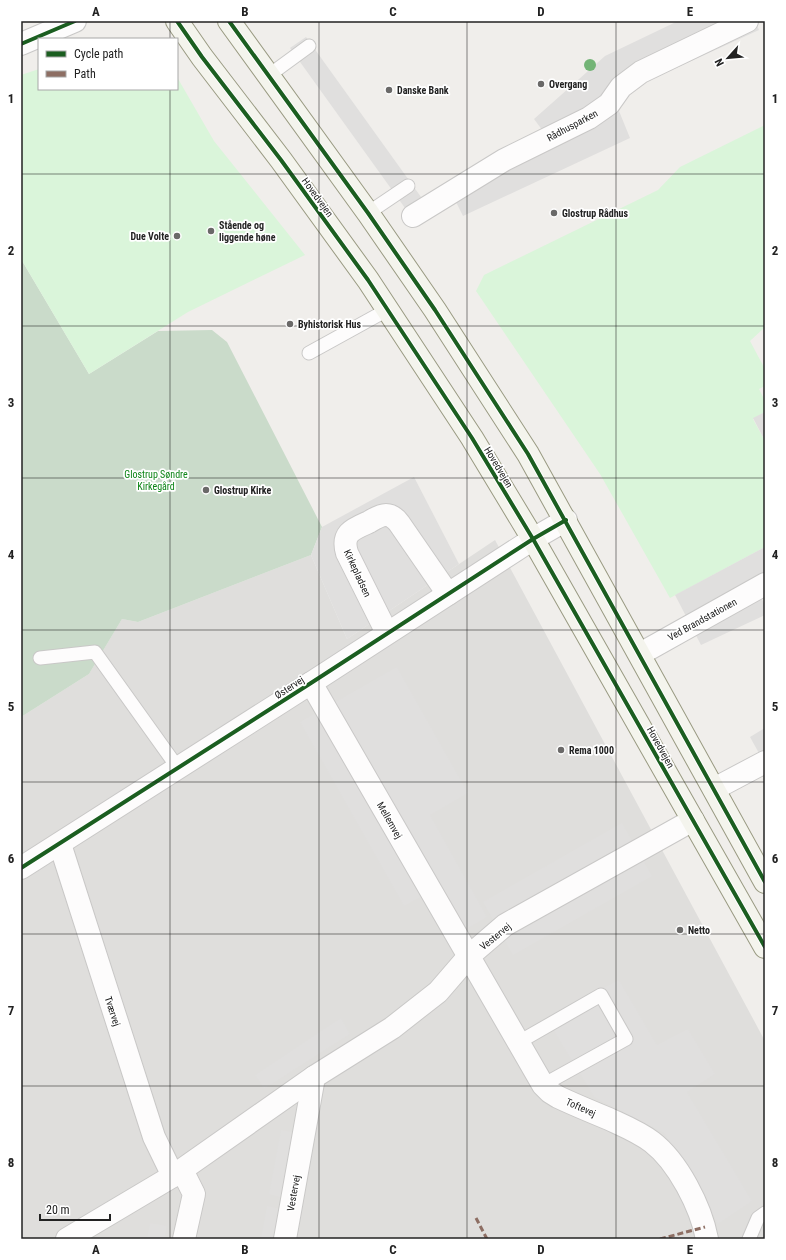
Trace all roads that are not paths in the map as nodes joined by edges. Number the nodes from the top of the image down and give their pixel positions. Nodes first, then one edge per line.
1 (75, 21) edge
2 (177, 21) edge
3 (229, 21) edge
4 (747, 21) edge
5 (21, 44) edge
6 (309, 46) dead end
7 (268, 76) junction
8 (408, 186) dead end
9 (368, 213) junction
10 (413, 216) dead end
11 (387, 310) junction
12 (309, 353) dead end
13 (566, 520) junction
14 (533, 539) junction
15 (765, 584) edge
16 (448, 594) junction
17 (387, 633) junction
18 (640, 654) junction
19 (40, 658) dead end
20 (311, 683) junction
21 (765, 762) edge
22 (178, 768) junction
23 (714, 790) junction
24 (693, 820) junction
25 (60, 844) junction
26 (21, 868) edge
27 (765, 882) edge
28 (765, 947) edge
29 (469, 956) junction
30 (519, 1042) junction
31 (314, 1077) junction
32 (543, 1085) junction
33 (178, 1173) junction
34 (765, 1213) edge
35 (67, 1239) edge
36 (184, 1239) edge
37 (285, 1239) edge
38 (707, 1239) edge
39 (749, 1239) edge

1 - 5 street
2 - 11 main road, Hovedvejen
3 - 7 main road
4 - 10 street, Rådhusparken
6 - 7 lane
7 - 9 main road
8 - 9 lane
9 - 13 main road
11 - 12 lane
11 - 14 main road, Hovedvejen
13 - 14 street, Østervej
13 - 18 main road
14 - 16 street, Østervej
14 - 24 main road, Hovedvejen
15 - 18 street, Ved Brandstationen
16 - 17 street, Østervej
16 - 17 street, Kirkepladsen
17 - 20 street, Østervej
18 - 23 main road
19 - 22 lane
20 - 22 street, Østervej
20 - 29 street, Mellemvej
21 - 23 street
22 - 25 street, Østervej
23 - 27 main road
24 - 28 main road, Hovedvejen
24 - 29 street, Vestervej
25 - 26 street, Østervej
25 - 33 street, Tværvej
29 - 30 street, Toftevej
29 - 31 street, Vestervej
30 - 32 street, Toftevej
30 - 32 lane
31 - 33 street, Vestervej
31 - 37 street, Vestervej
32 - 38 street, Toftevej
33 - 35 street, Vestervej
33 - 36 street
34 - 39 lane

